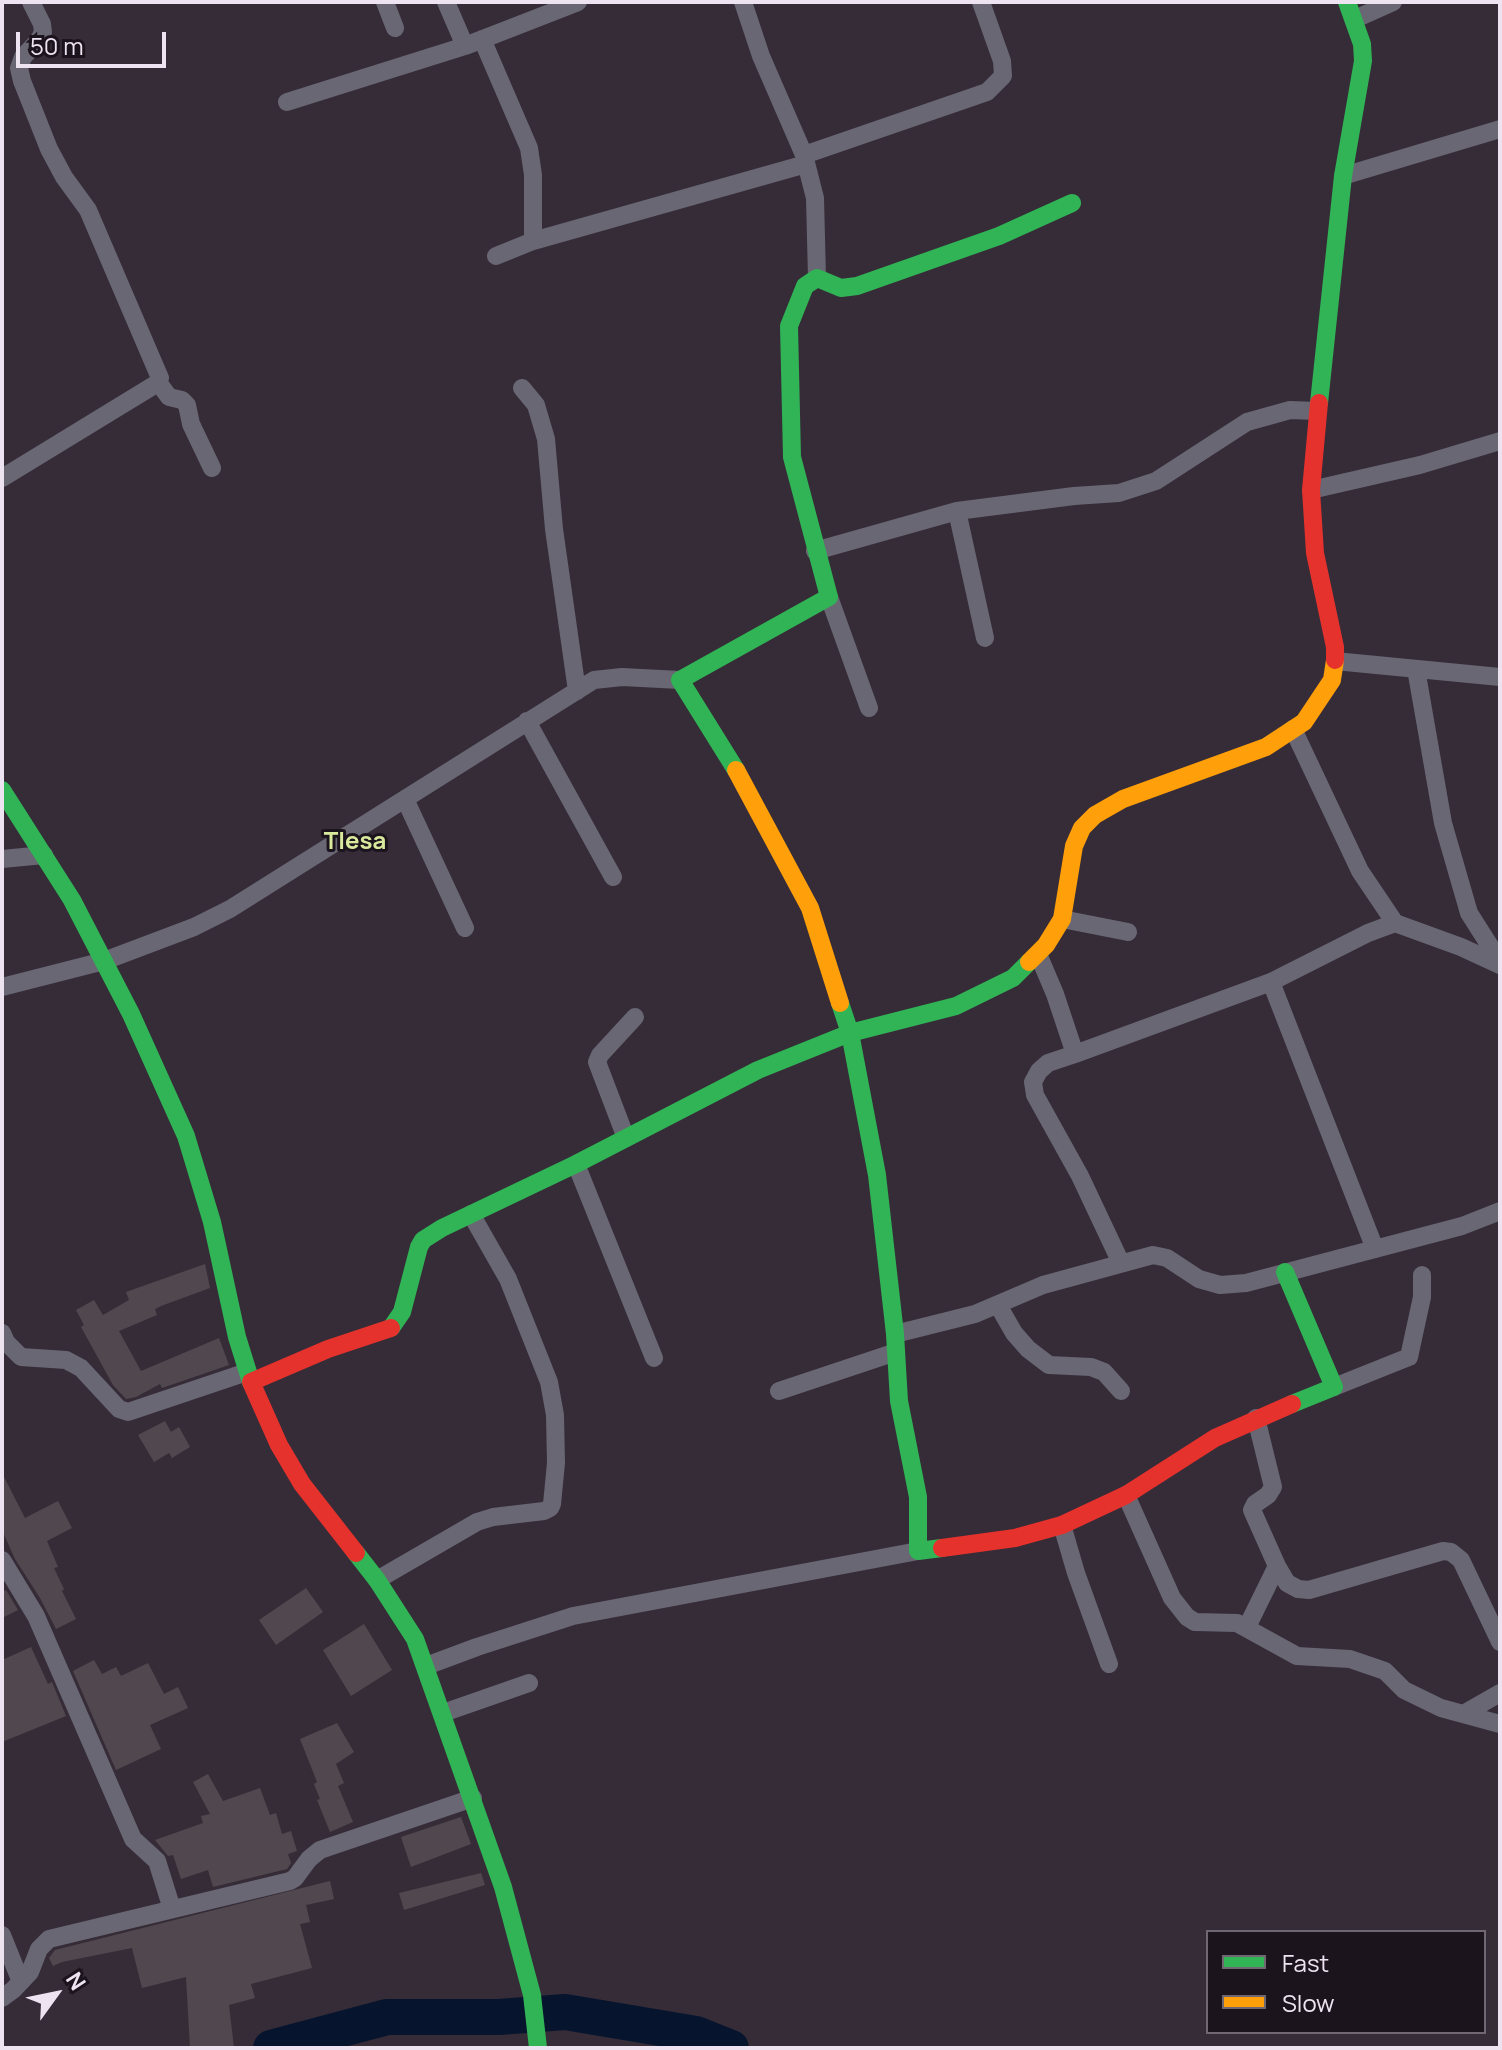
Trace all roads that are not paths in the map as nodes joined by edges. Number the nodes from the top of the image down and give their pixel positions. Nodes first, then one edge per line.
1 (31, 2) edge
2 (385, 2) edge
3 (446, 2) edge
4 (578, 2) edge
5 (743, 2) edge
6 (981, 2) edge
7 (1393, 2) edge
8 (1351, 10) edge
9 (395, 28) dead end
10 (473, 43) junction
11 (287, 102) dead end
12 (1500, 129) edge
13 (805, 160) junction
14 (1343, 176) junction
15 (1072, 203) dead end
16 (533, 241) junction
17 (496, 256) dead end
18 (817, 278) junction
19 (158, 382) junction
20 (522, 388) dead end
21 (1317, 411) junction
22 (1500, 441) edge
23 (212, 468) dead end
24 (2, 478) edge
25 (1311, 490) junction
26 (957, 511) junction
27 (815, 551) junction
28 (829, 597) junction
29 (985, 638) dead end
30 (1335, 661) junction
31 (1416, 669) junction
32 (1500, 677) edge
33 (680, 680) junction
34 (577, 691) junction
35 (869, 708) dead end
36 (527, 721) junction
37 (1293, 729) junction
38 (2, 790) edge
39 (405, 799) junction
40 (44, 855) junction
41 (2, 859) edge
42 (613, 877) dead end
43 (1062, 919) junction
44 (1395, 923) junction
45 (465, 928) dead end
46 (1128, 932) dead end
47 (1038, 954) junction
48 (104, 961) junction
49 (1500, 964) edge
50 (1271, 982) junction
51 (2, 987) edge
52 (635, 1017) dead end
53 (850, 1033) junction
54 (1075, 1054) junction
55 (626, 1138) junction
56 (576, 1164) junction
57 (1500, 1211) edge
58 (471, 1214) junction
59 (1375, 1249) junction
60 (1121, 1263) junction
61 (1285, 1272) junction
62 (1422, 1275) dead end
63 (998, 1305) junction
64 (2, 1333) edge
65 (896, 1343) junction
66 (654, 1358) dead end
67 (249, 1377) junction
68 (1334, 1387) junction
69 (779, 1391) dead end
70 (1121, 1391) dead end
71 (1256, 1418) junction
72 (1126, 1495) junction
73 (1062, 1525) junction
74 (918, 1551) junction
75 (2, 1560) edge
76 (1277, 1566) junction
77 (377, 1580) junction
78 (1247, 1627) junction
79 (1500, 1642) edge
80 (1109, 1664) dead end
81 (426, 1666) junction
82 (529, 1683) dead end
83 (1500, 1693) edge
84 (443, 1713) junction
85 (1465, 1713) junction
86 (1500, 1724) edge
87 (473, 1798) junction
88 (172, 1909) junction
89 (2, 1935) edge
90 (21, 1982) junction
91 (2, 1998) edge
92 (538, 2048) edge

1 - 19 street
2 - 9 street
3 - 10 street
4 - 10 street
5 - 13 street
6 - 13 street
7 - 8 street
8 - 14 street
10 - 11 street
10 - 16 street
12 - 14 street
13 - 16 street
13 - 18 street
14 - 21 street
15 - 18 street
16 - 17 street
18 - 27 street
19 - 23 street
19 - 24 street
20 - 34 street
21 - 25 street
21 - 26 street
22 - 25 street
25 - 30 street
26 - 27 street
26 - 29 street
27 - 28 street
28 - 33 street
28 - 35 street
30 - 31 street
30 - 37 street
31 - 32 street
31 - 49 street
33 - 34 street
33 - 53 street
34 - 36 street
36 - 39 street
36 - 42 street
37 - 43 street
37 - 44 street
38 - 40 street
39 - 45 street
39 - 48 street
40 - 41 street
40 - 48 street
43 - 46 street
43 - 47 street
44 - 49 street
44 - 50 street
47 - 53 street
47 - 54 street
48 - 51 street
48 - 67 street
50 - 54 street
50 - 59 street
52 - 55 street
53 - 55 street
53 - 65 street
54 - 60 street
55 - 56 street
56 - 58 street
56 - 66 street
57 - 59 street
58 - 67 street
58 - 77 street
59 - 61 street
60 - 61 street
60 - 63 street
61 - 68 street
62 - 68 street
63 - 65 street
63 - 70 street
64 - 67 street
65 - 69 street
65 - 74 street
67 - 77 street
68 - 71 street
71 - 72 street
71 - 76 street
72 - 73 street
72 - 78 street
73 - 74 street
73 - 80 street
74 - 81 street
75 - 88 street
76 - 78 street
76 - 79 street
77 - 81 street
78 - 85 street
81 - 84 street
82 - 84 street
83 - 85 street
84 - 87 street
85 - 86 street
87 - 88 street
87 - 92 street
88 - 90 street
89 - 90 street
90 - 91 street

